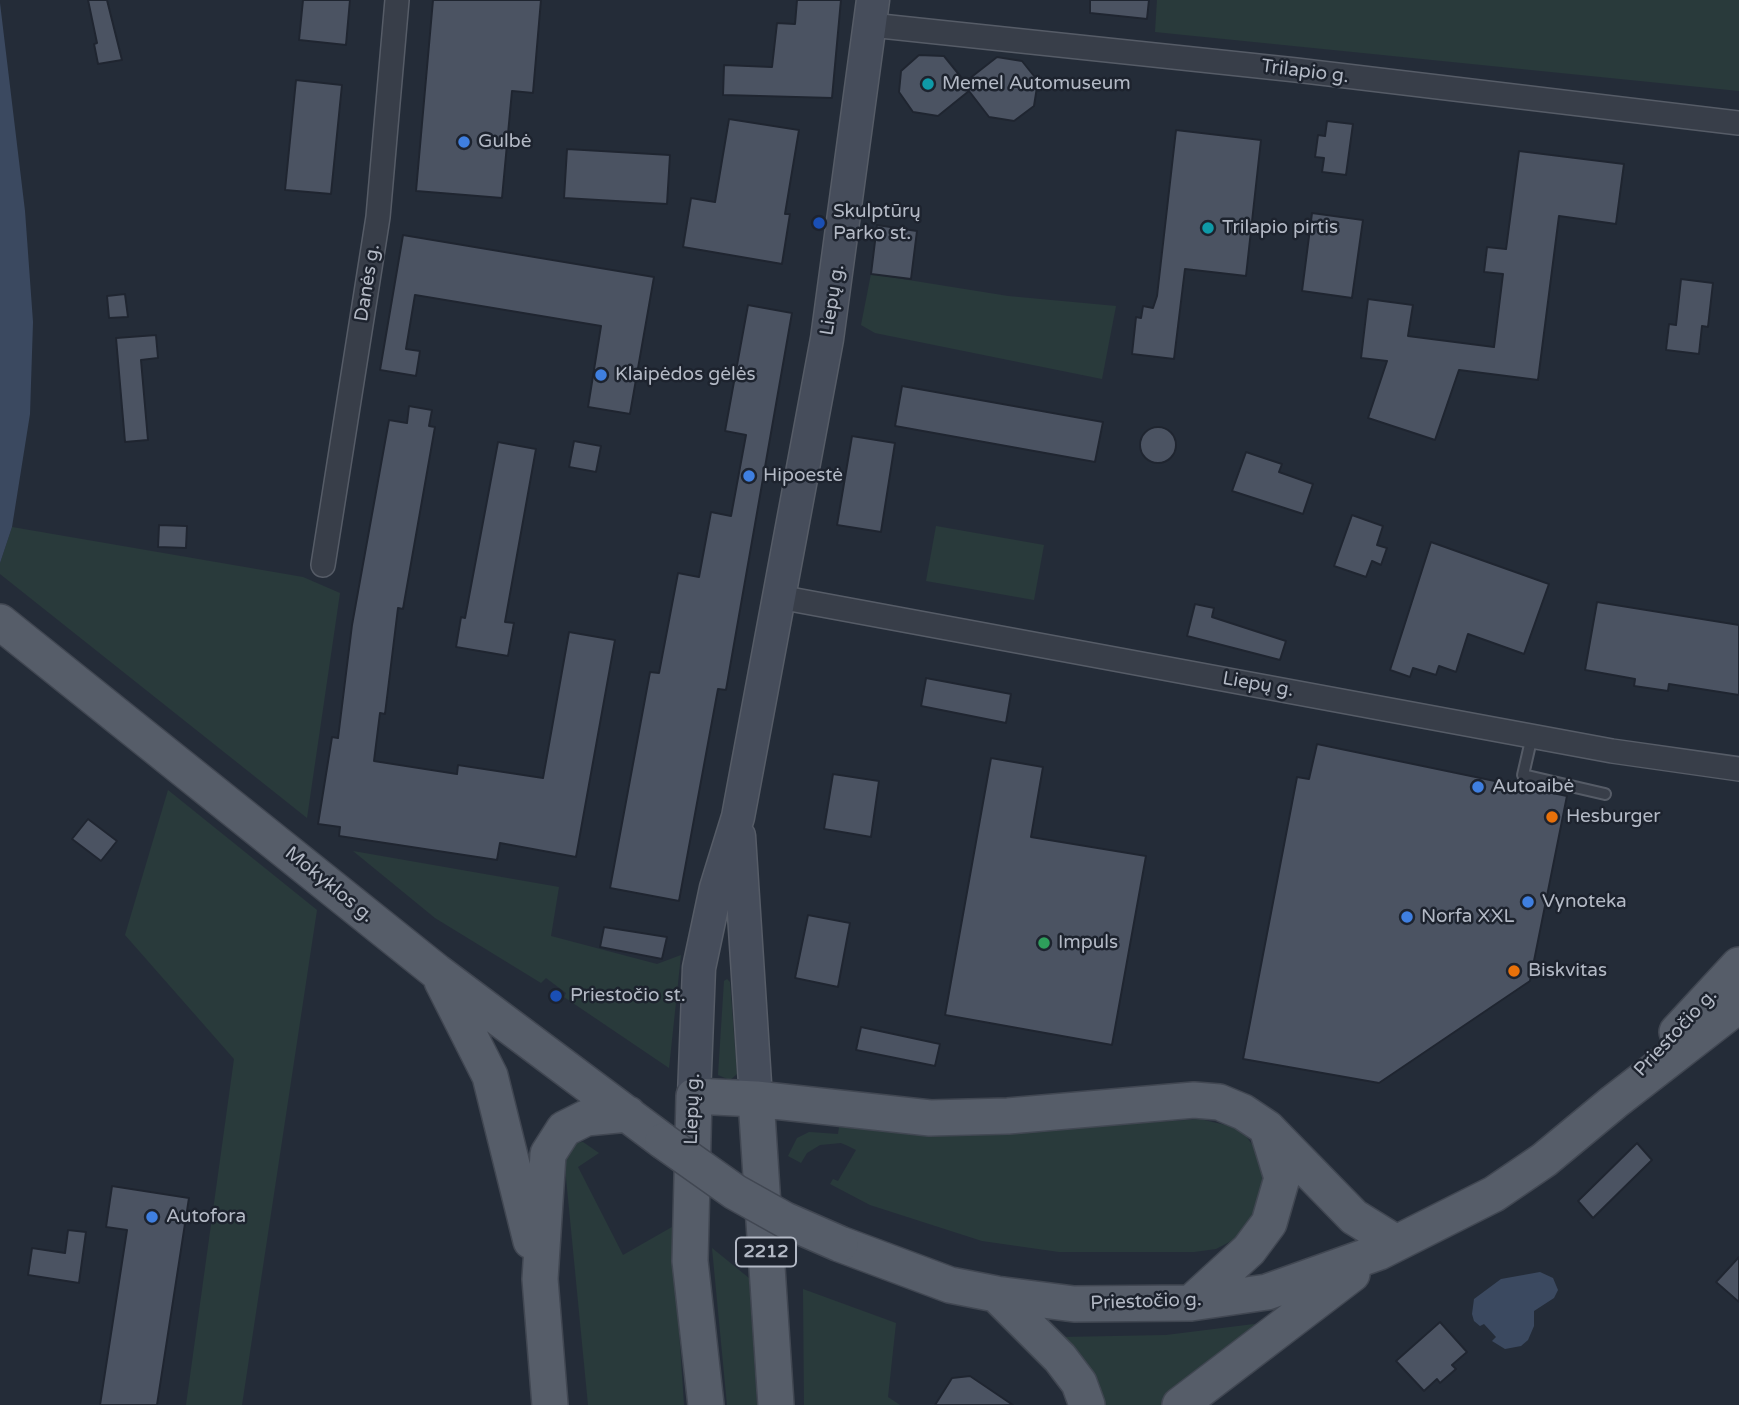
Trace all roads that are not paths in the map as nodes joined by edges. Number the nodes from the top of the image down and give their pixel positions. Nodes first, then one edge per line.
1 (397, 0) edge
2 (872, 13) edge
3 (1739, 123) edge
4 (323, 565) dead end
5 (779, 597) junction
6 (0, 622) edge
7 (1532, 736) junction
8 (1739, 769) edge
9 (1605, 794) dead end
10 (738, 817) junction
11 (1739, 965) edge
12 (438, 972) junction
13 (1739, 1005) edge
14 (694, 1096) junction
15 (755, 1099) junction
16 (1614, 1102) junction
17 (628, 1114) junction
18 (1267, 1128) junction
19 (663, 1140) joint
20 (1388, 1248) junction
21 (540, 1279) junction
22 (996, 1294) junction
23 (1191, 1303) junction
24 (550, 1405) edge
25 (706, 1405) edge
26 (776, 1405) edge
27 (1087, 1405) edge
28 (1180, 1405) edge

1 - 4 street, Danės g.
2 - 3 street, Trilapio g.
2 - 5 main road, Liepų g. / 2212
5 - 7 street, Liepų g.
5 - 10 main road, Liepų g. / 2212
6 - 12 main road, Mokyklos g.
7 - 8 street, Liepų g.
7 - 9 lane
10 - 14 main road, Liepų g.
10 - 15 main road, Liepų g. / 2212
11 - 16 main road, Priestočio g.
12 - 17 main road, Mokyklos g.
12 - 21 main road
13 - 16 main road, Priestočio g.
14 - 15 main road
14 - 25 main road, Liepų g.
15 - 18 main road
15 - 26 main road, Liepų g. / 2212
16 - 20 main road, Priestočio g.
17 - 19 main road, Mokyklos g.
17 - 21 main road
18 - 20 main road
18 - 23 main road
19 - 22 main road, Priestočio g., bridge
20 - 23 main road, Priestočio g.
20 - 28 main road
21 - 24 main road
22 - 23 main road, Priestočio g.
22 - 27 main road

